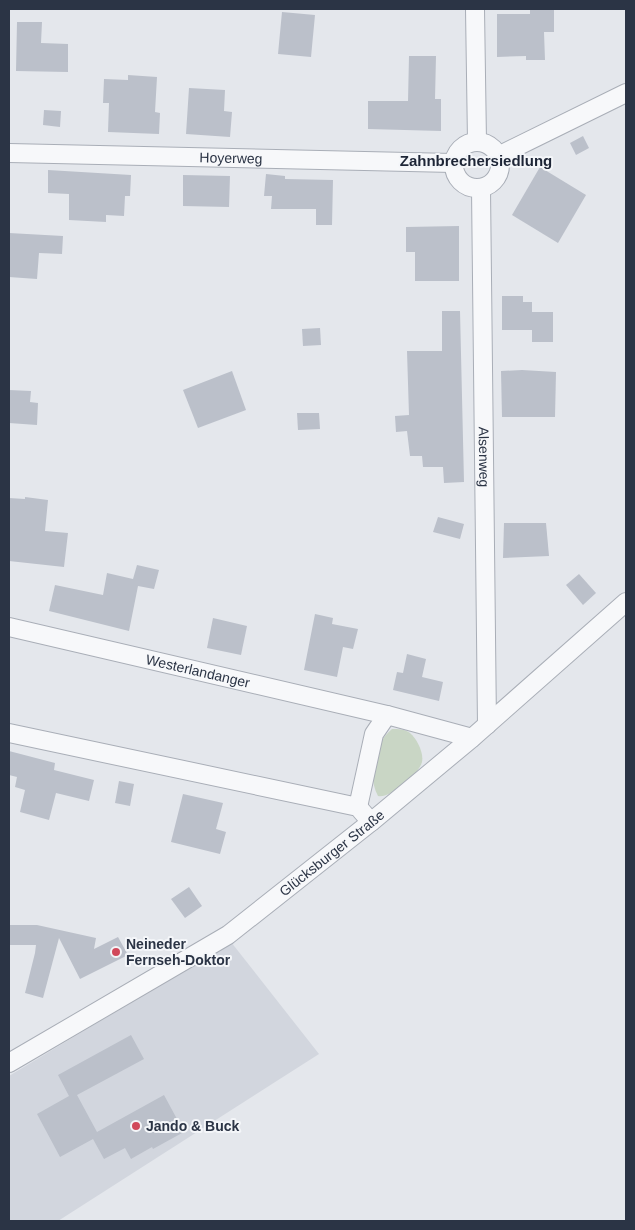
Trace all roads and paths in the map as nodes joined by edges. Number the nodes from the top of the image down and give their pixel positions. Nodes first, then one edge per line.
1 (475, 9) edge
2 (626, 93) edge
3 (477, 142) junction
4 (9, 153) edge
5 (498, 156) junction
6 (453, 162) junction
7 (481, 188) junction
8 (626, 602) edge
9 (9, 627) edge
10 (387, 715) junction
11 (487, 725) junction
12 (9, 733) edge
13 (472, 738) junction
14 (358, 807) junction
15 (372, 822) junction
16 (9, 1063) edge

1 - 3 street
2 - 5 street
3 - 5 street
3 - 6 street
4 - 6 street, Hoyerweg
5 - 7 street
6 - 7 street
7 - 11 street, Alsenweg
8 - 11 street, Glücksburger Straße
9 - 10 street, Westerlandanger
10 - 13 street, Westerlandanger
10 - 14 street
11 - 13 street, Glücksburger Straße
12 - 14 street
13 - 15 street, Glücksburger Straße
14 - 15 street
15 - 16 street, Glücksburger Straße

